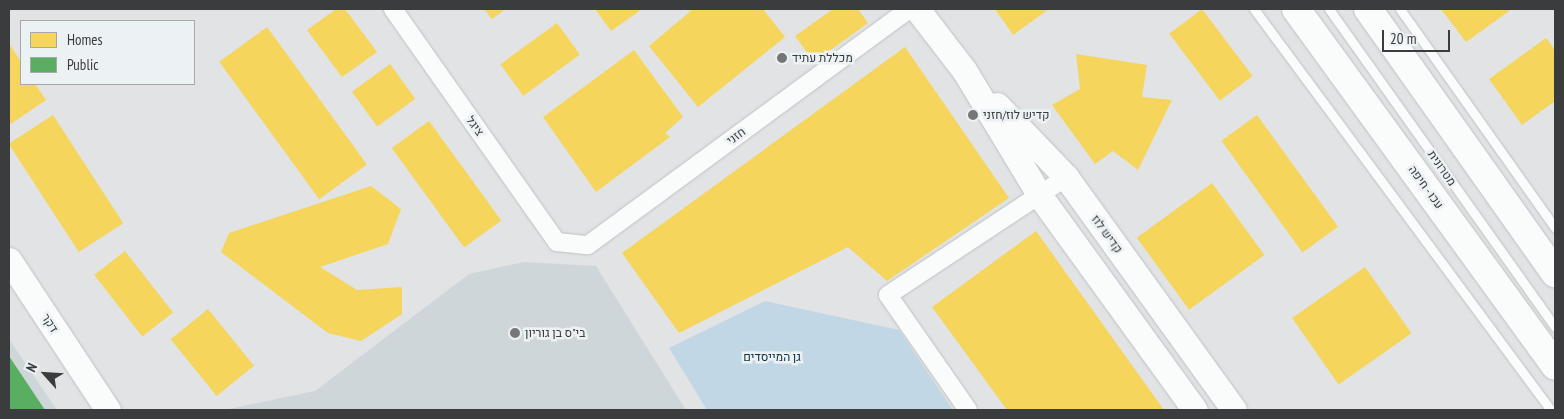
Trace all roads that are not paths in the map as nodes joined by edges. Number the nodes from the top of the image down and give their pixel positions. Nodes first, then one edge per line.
1 (393, 9) edge
2 (909, 9) edge
3 (917, 9) edge
4 (1254, 9) edge
5 (1296, 9) edge
6 (1329, 9) edge
7 (1368, 9) edge
8 (1400, 9) edge
9 (964, 70) junction
10 (1066, 177) junction
11 (1040, 196) junction
12 (1555, 228) edge
13 (557, 242) joint
14 (9, 260) edge
15 (1555, 273) edge
16 (1555, 327) edge
17 (1555, 366) edge
18 (108, 410) edge
19 (968, 410) edge
20 (1195, 410) edge
21 (1234, 410) edge
22 (1551, 410) edge

1 - 13 street, ציגל
2 - 13 street, חזני
3 - 9 street, קדיש לוז
4 - 22 lane
5 - 17 highway, עכו - חיפה
6 - 16 lane, מטרונית
7 - 15 highway
8 - 12 lane
9 - 10 street, קדיש לוז
9 - 11 street, קדיש לוז
10 - 11 street
10 - 21 street, קדיש לוז
11 - 19 street
11 - 20 street, קדיש לוז
14 - 18 street, דקר

